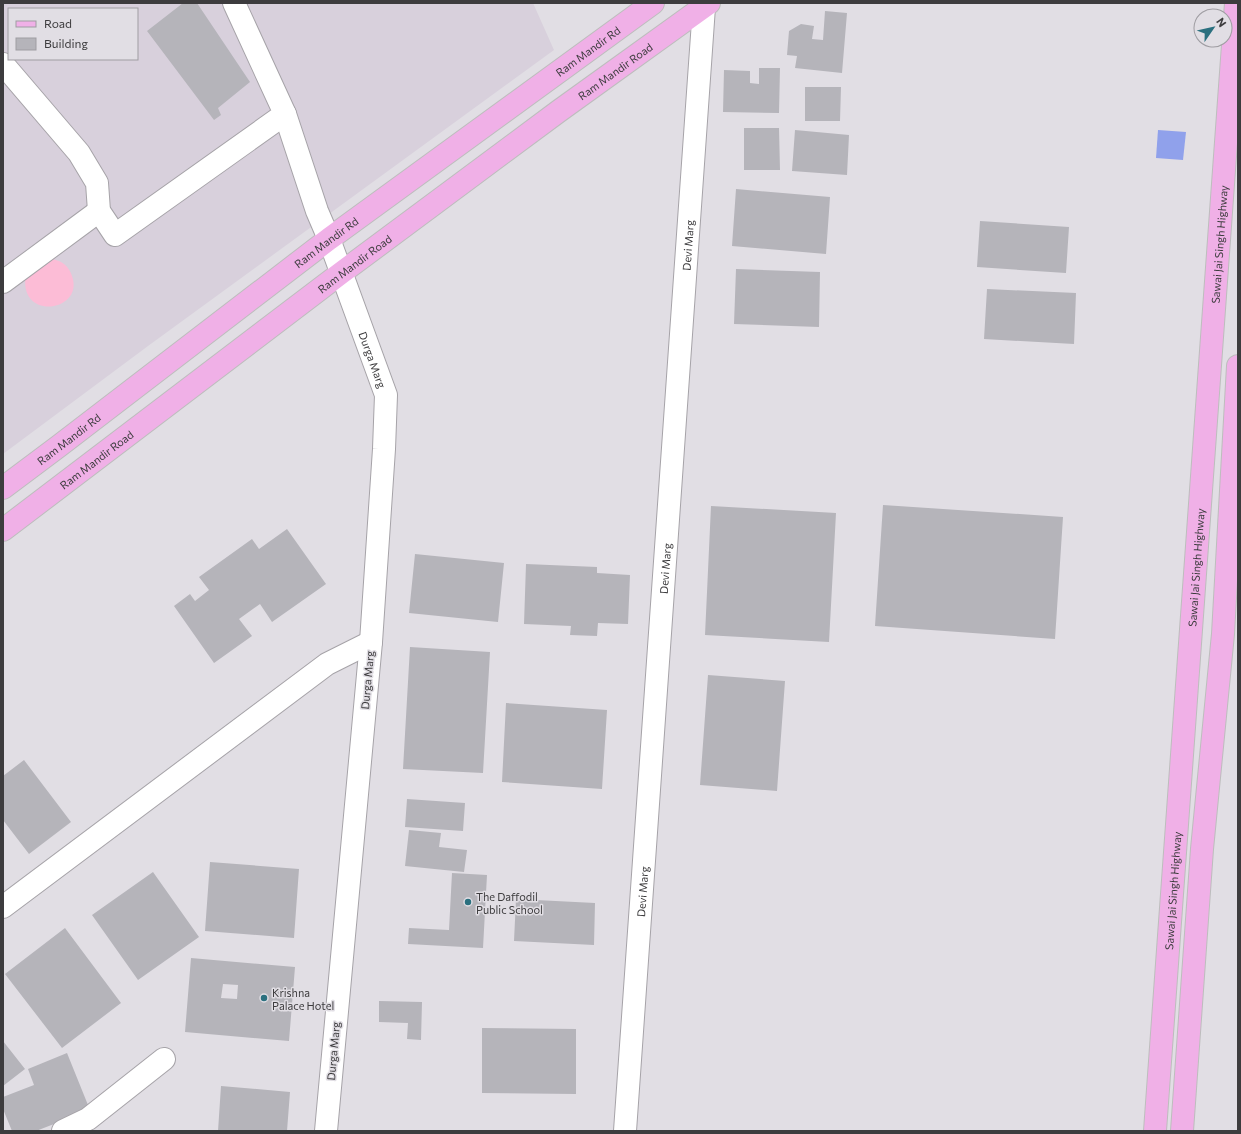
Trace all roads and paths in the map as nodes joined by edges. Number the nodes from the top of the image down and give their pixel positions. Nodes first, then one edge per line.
1 (234, 3) edge
2 (653, 3) edge
3 (1236, 3) edge
4 (707, 5) edge
5 (3, 64) edge
6 (284, 114) junction
7 (99, 211) junction
8 (329, 239) junction
9 (341, 273) junction
10 (3, 282) edge
11 (1238, 366) edge
12 (3, 488) edge
13 (3, 530) edge
14 (370, 642) junction
15 (3, 907) edge
16 (164, 1059) dead end
17 (63, 1131) edge
18 (326, 1131) edge
19 (625, 1131) edge
20 (1155, 1131) edge
21 (1182, 1131) edge

1 - 6 street, Durga Marg
2 - 8 main road, Ram Mandir Rd
3 - 20 main road, Sawai Jai Singh Highway
4 - 9 main road, Ram Mandir Road
4 - 19 street, Devi Marg
5 - 7 street
6 - 7 street
6 - 8 street, Durga Marg
7 - 10 street
8 - 9 street, Durga Marg
8 - 12 main road, Ram Mandir Rd
9 - 13 main road, Ram Mandir Road
9 - 14 street, Durga Marg
11 - 21 main road
14 - 15 street
14 - 18 street, Durga Marg
16 - 17 street

